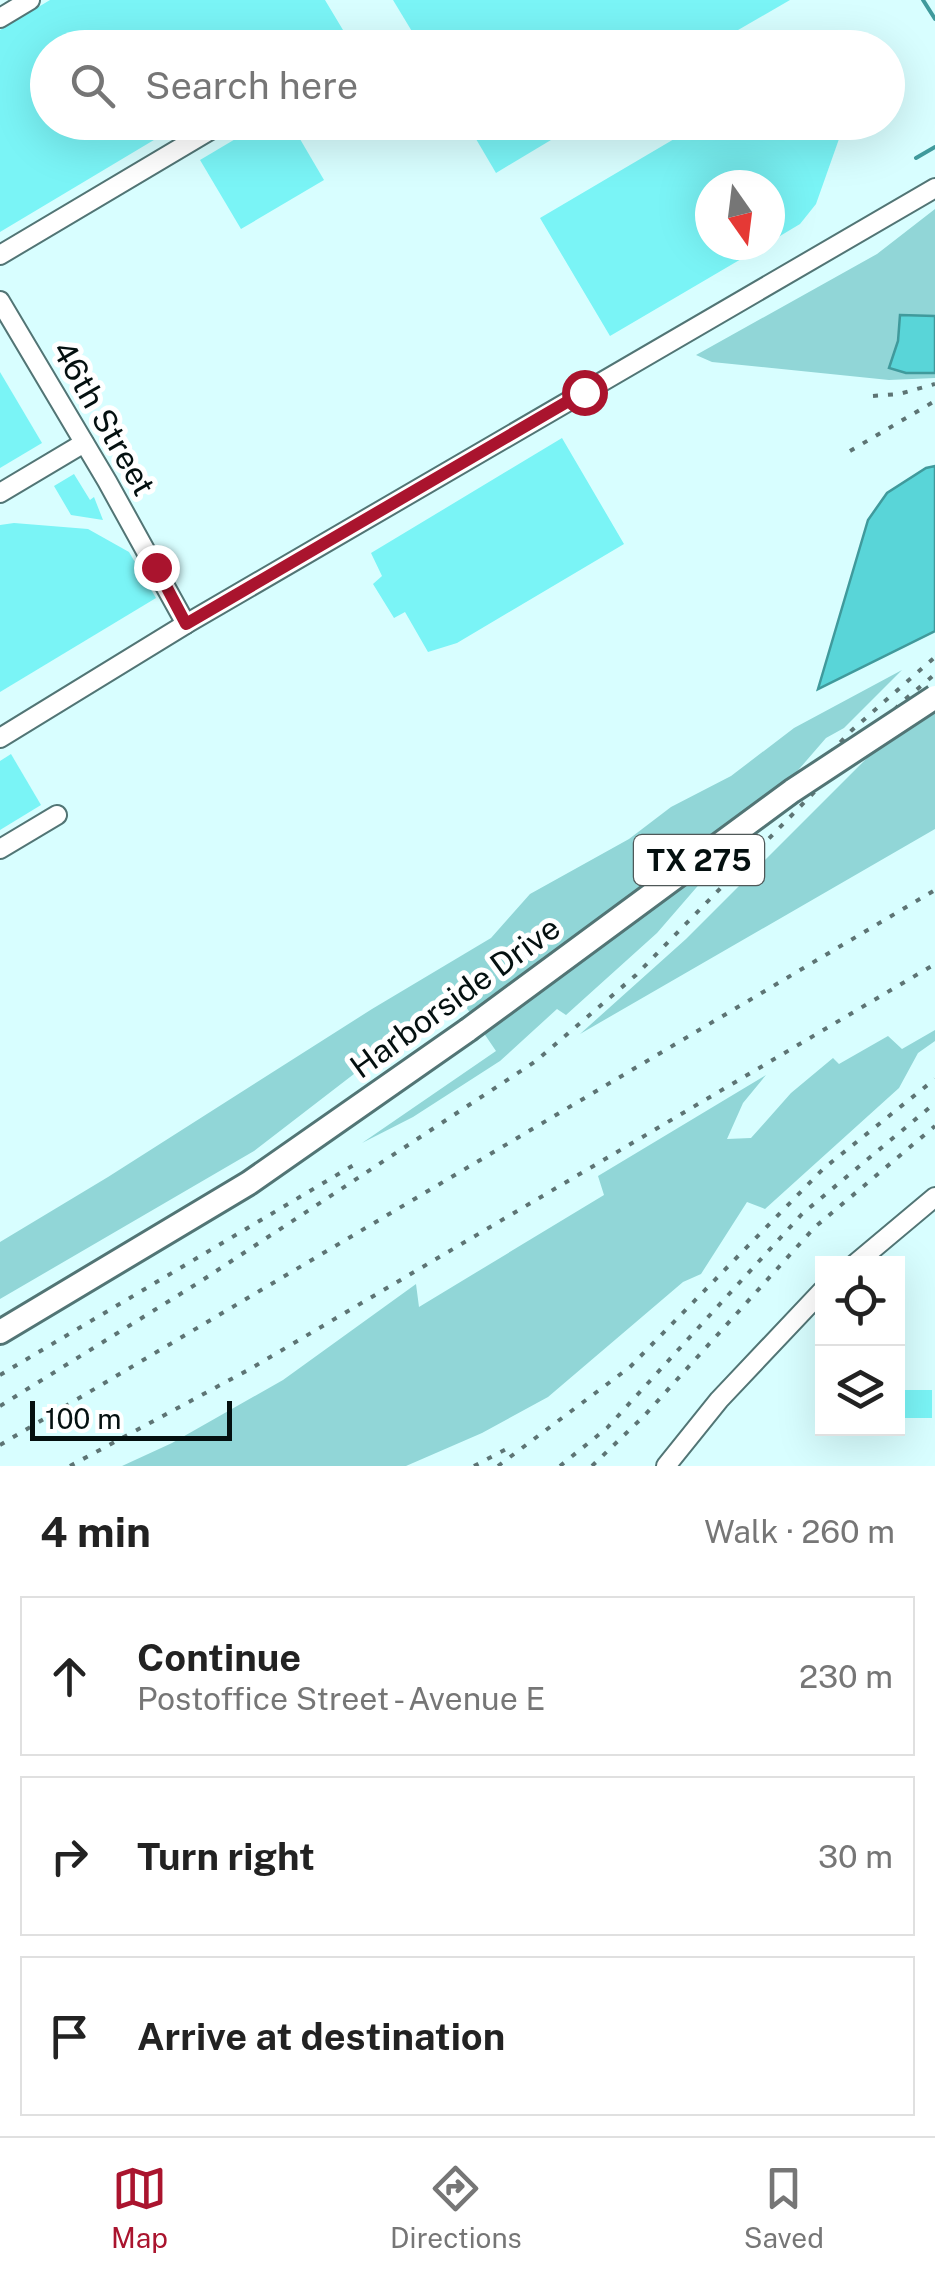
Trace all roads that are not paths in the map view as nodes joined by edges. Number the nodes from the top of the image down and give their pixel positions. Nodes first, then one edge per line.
1 (30, 0) edge
2 (0, 18) edge
3 (194, 140) edge
4 (935, 188) edge
5 (0, 255) edge
6 (0, 301) edge
7 (84, 443) junction
8 (0, 493) edge
9 (186, 624) junction
10 (935, 697) edge
11 (4, 730) edge
12 (57, 815) dead end
13 (0, 849) edge
14 (935, 1197) edge
15 (865, 1256) edge
16 (815, 1299) edge
17 (0, 1332) edge
18 (666, 1466) edge

1 - 2 street
3 - 5 street
4 - 9 street
6 - 7 street, 46th Street
7 - 8 street
7 - 9 street, 46th Street
9 - 11 street
10 - 17 main road, Harborside Drive / TX 275, bridge
12 - 13 street
14 - 15 street
16 - 18 street

